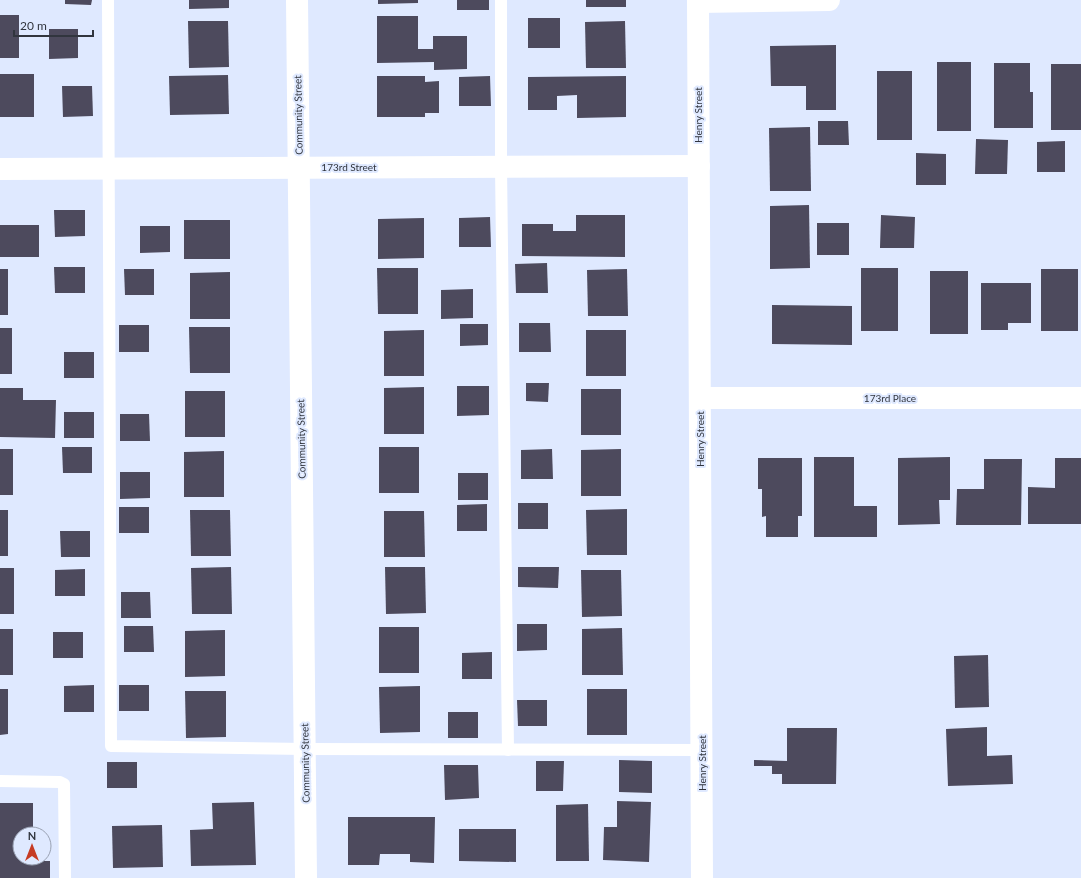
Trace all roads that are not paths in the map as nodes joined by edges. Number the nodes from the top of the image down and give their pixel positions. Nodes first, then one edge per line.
1 (108, 0) edge
2 (297, 0) edge
3 (501, 0) edge
4 (829, 0) edge
5 (698, 1) edge
6 (501, 166) junction
7 (699, 166) junction
8 (299, 168) junction
9 (0, 169) edge
10 (109, 169) junction
11 (700, 398) junction
12 (1081, 398) edge
13 (304, 749) junction
14 (508, 750) junction
15 (702, 750) junction
16 (0, 780) edge
17 (65, 878) edge
18 (306, 878) edge
19 (702, 878) edge

1 - 10 lane
2 - 8 street, Community Street
3 - 6 lane
4 - 5 street
5 - 7 street, Henry Street
6 - 7 street, 173rd Street
6 - 8 street, 173rd Street
6 - 14 lane
7 - 11 street, Henry Street
8 - 10 street, 173rd Street
8 - 13 street, Community Street
9 - 10 street, 173rd Street
10 - 13 lane
11 - 12 street, 173rd Place
11 - 15 street, Henry Street
13 - 14 lane
13 - 18 street, Community Street
14 - 15 lane
15 - 19 street, Henry Street
16 - 17 lane

